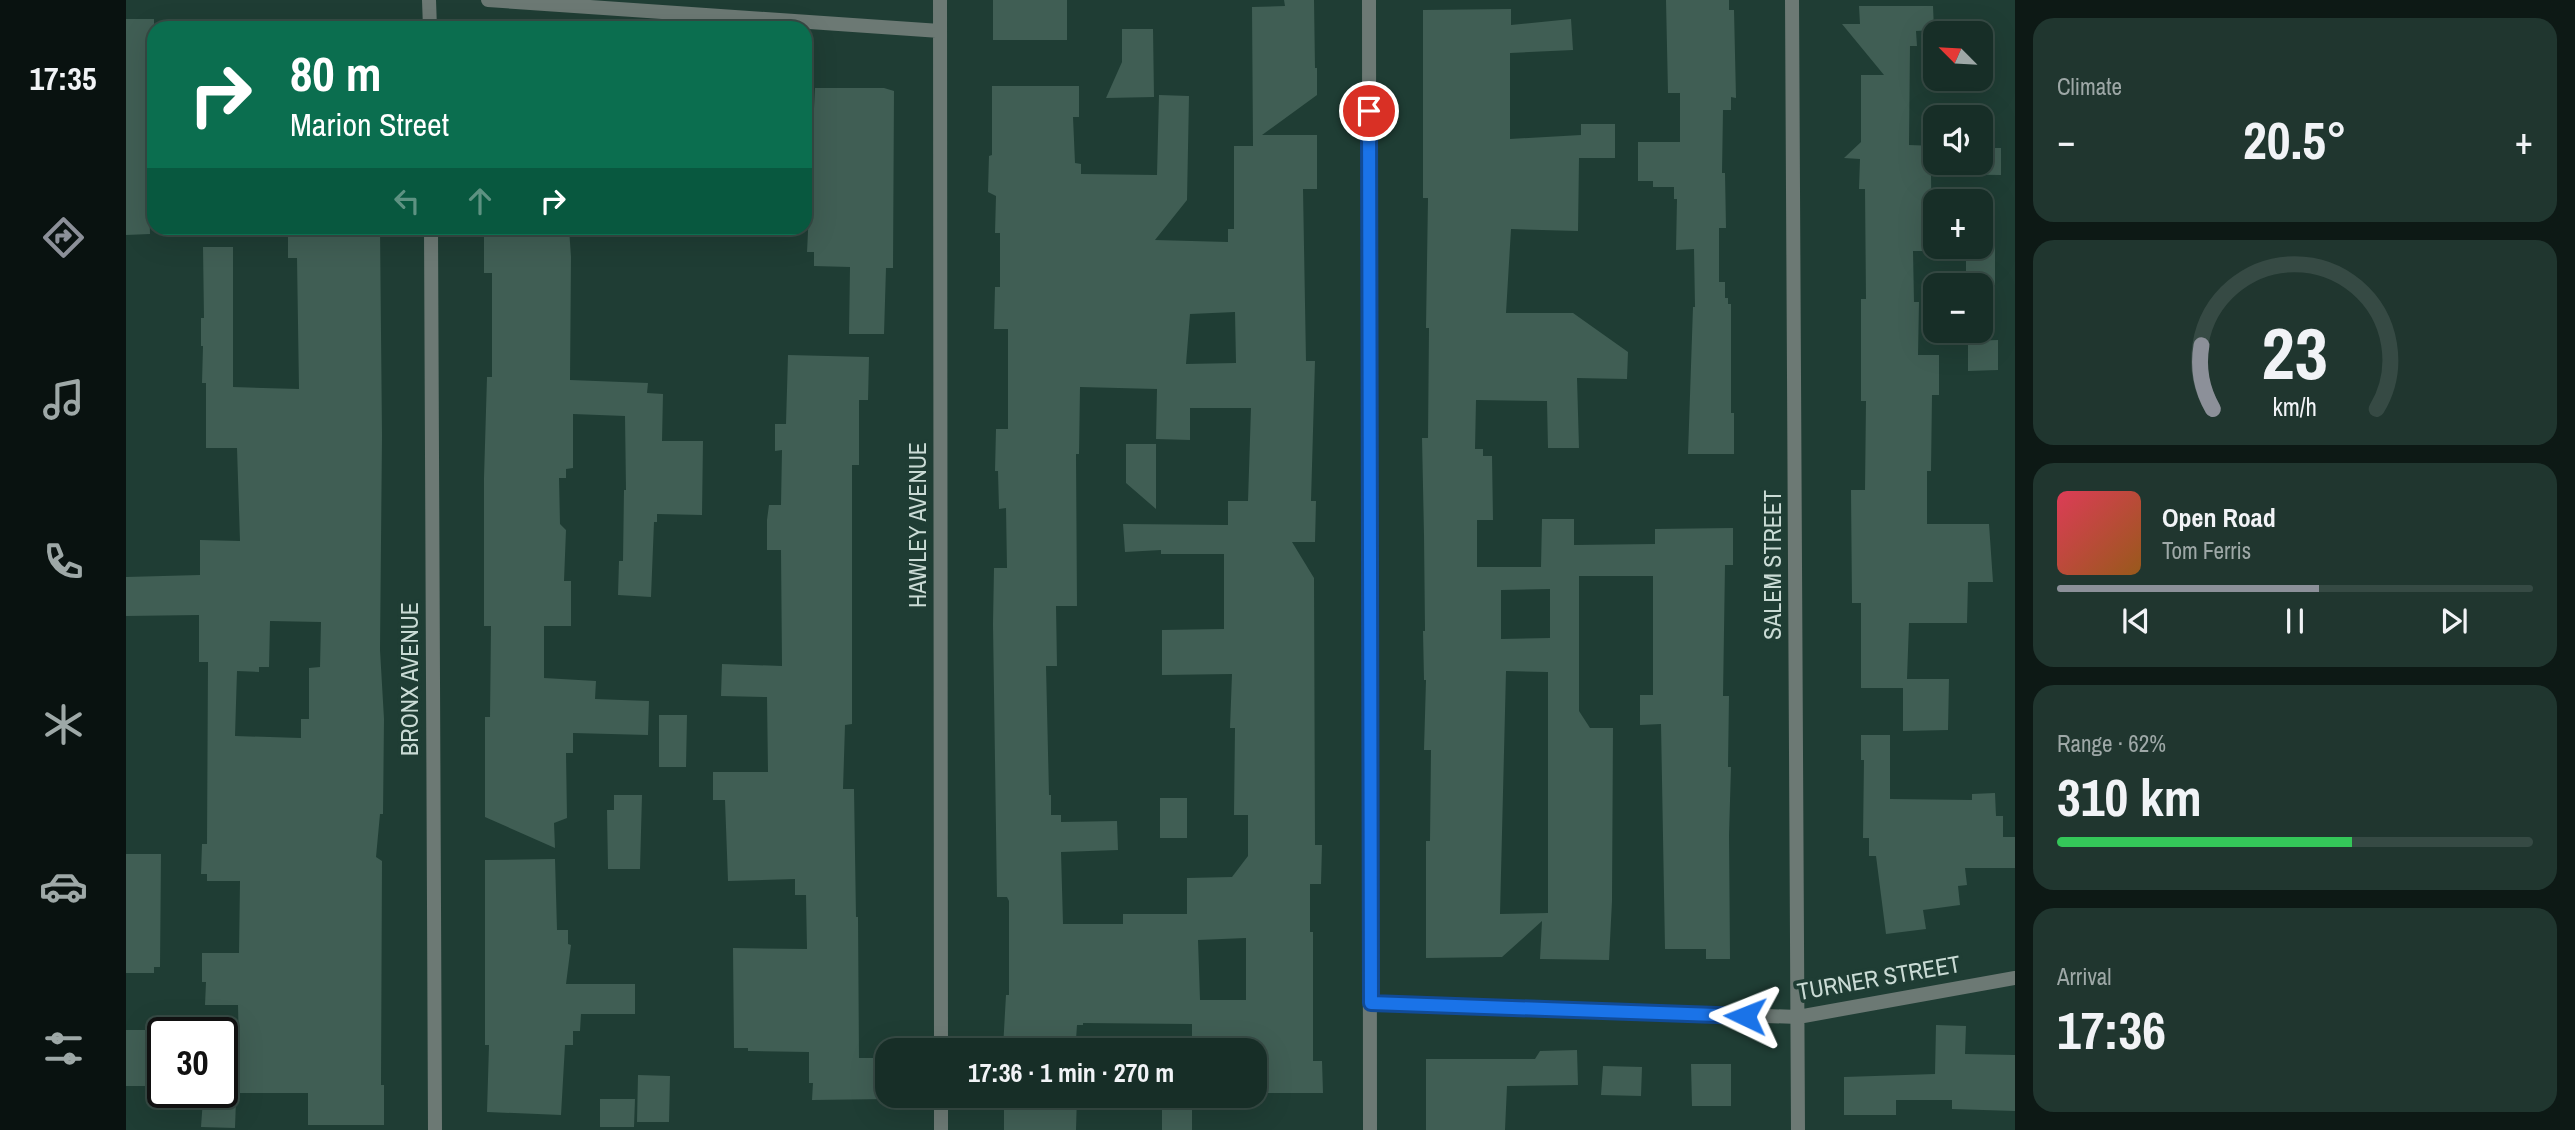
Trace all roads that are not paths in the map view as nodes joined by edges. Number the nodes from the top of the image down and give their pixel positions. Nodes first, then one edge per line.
1 (429, 0) edge
2 (488, 0) edge
3 (940, 0) edge
4 (1368, 0) edge
5 (1792, 0) edge
6 (430, 21) edge
7 (794, 21) edge
8 (812, 22) edge
9 (940, 31) junction
10 (430, 235) edge
11 (2015, 978) edge
12 (1371, 1003) junction
13 (1798, 1017) junction
14 (941, 1038) edge
15 (941, 1108) edge
16 (435, 1130) edge
17 (941, 1130) edge
18 (1370, 1130) edge
19 (1798, 1130) edge

1 - 6 street
2 - 7 street
3 - 9 street, HAWLEY AVENUE
4 - 12 street
5 - 13 street, SALEM STREET
8 - 9 street
9 - 14 street, HAWLEY AVENUE
10 - 16 street, BRONX AVENUE
11 - 13 street, TURNER STREET
12 - 13 street, TURNER STREET
12 - 18 street
13 - 19 street, SALEM STREET
15 - 17 street

